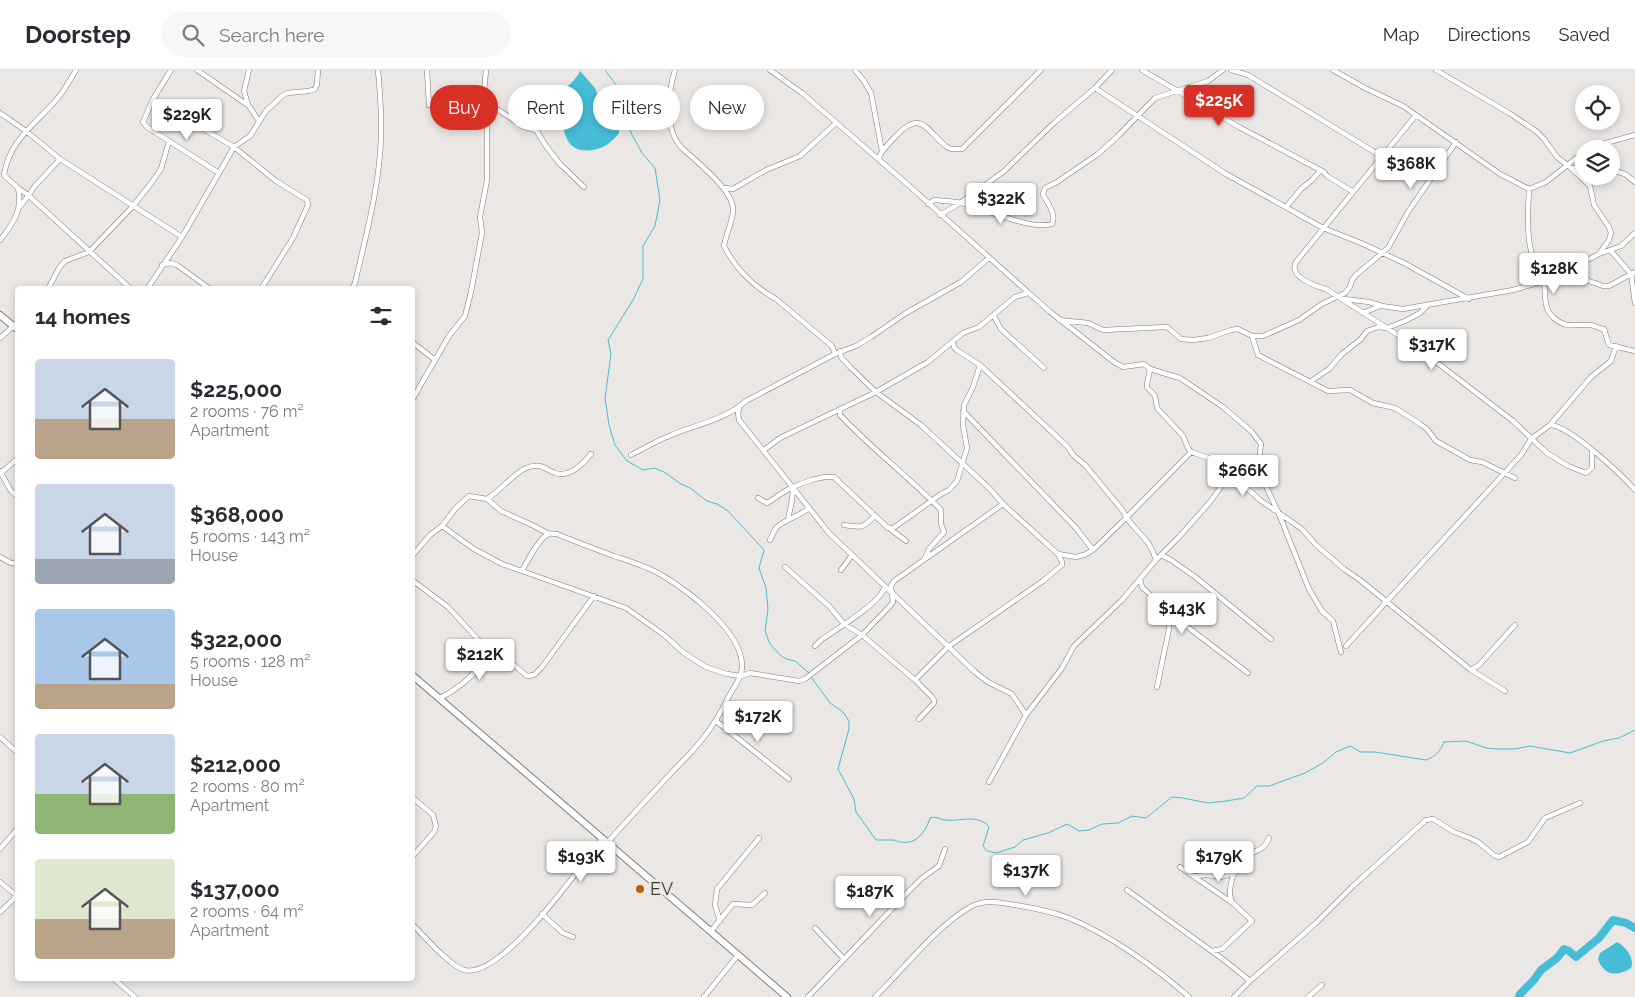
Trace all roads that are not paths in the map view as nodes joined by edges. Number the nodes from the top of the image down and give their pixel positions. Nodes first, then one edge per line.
1 (76, 70) edge
2 (171, 70) edge
3 (197, 70) edge
4 (249, 70) edge
5 (318, 70) edge
6 (378, 70) edge
7 (427, 70) edge
8 (486, 70) edge
9 (675, 70) edge
10 (770, 70) edge
11 (855, 70) edge
12 (1112, 70) edge
13 (1142, 70) edge
14 (1224, 70) edge
15 (1231, 70) edge
16 (1334, 70) edge
17 (1436, 70) edge
18 (1038, 71) edge
19 (484, 85) edge
20 (1095, 88) junction
21 (1178, 91) junction
22 (153, 99) junction
23 (429, 105) dead end
24 (249, 106) junction
25 (498, 110) edge
26 (0, 113) edge
27 (1416, 115) junction
28 (1138, 117) junction
29 (259, 121) junction
30 (836, 123) junction
31 (486, 130) edge
32 (26, 131) junction
33 (1635, 135) edge
34 (1617, 140) edge
35 (169, 141) junction
36 (1456, 142) junction
37 (234, 147) junction
38 (882, 151) junction
39 (1382, 156) junction
40 (60, 159) junction
41 (878, 160) junction
42 (1575, 161) edge
43 (1570, 166) junction
44 (1575, 167) edge
45 (1320, 171) junction
46 (219, 173) junction
47 (1620, 173) edge
48 (1635, 182) edge
49 (584, 187) dead end
50 (18, 188) junction
51 (725, 188) junction
52 (733, 189) junction
53 (1529, 189) junction
54 (1352, 192) junction
55 (28, 195) junction
56 (730, 197) junction
57 (960, 203) junction
58 (928, 204) junction
59 (133, 206) junction
60 (1286, 207) junction
61 (19, 208) junction
62 (940, 215) junction
63 (1323, 228) junction
64 (1635, 233) edge
65 (182, 237) junction
66 (0, 240) edge
67 (1612, 251) junction
68 (89, 252) junction
69 (1383, 253) junction
70 (1600, 254) junction
71 (989, 258) junction
72 (162, 264) junction
73 (1633, 273) edge
74 (1546, 281) junction
75 (50, 286) edge
76 (128, 286) edge
77 (149, 286) edge
78 (206, 286) edge
79 (263, 286) edge
80 (354, 286) edge
81 (1028, 293) junction
82 (1340, 298) junction
83 (1469, 299) junction
84 (1635, 304) edge
85 (1382, 306) junction
86 (1427, 306) junction
87 (1363, 313) junction
88 (0, 315) edge
89 (994, 316) junction
90 (1058, 320) junction
91 (15, 325) edge
92 (15, 327) edge
93 (1387, 328) junction
94 (1252, 336) junction
95 (0, 338) edge
96 (954, 341) junction
97 (415, 344) edge
98 (1616, 346) junction
99 (840, 351) junction
100 (1635, 351) edge
101 (834, 354) junction
102 (435, 360) junction
103 (980, 364) junction
104 (1044, 368) dead end
105 (1150, 370) junction
106 (1311, 381) junction
107 (876, 392) junction
108 (415, 395) edge
109 (740, 406) junction
110 (840, 410) junction
111 (963, 411) junction
112 (1550, 425) junction
113 (1531, 439) junction
114 (764, 450) junction
115 (1592, 450) junction
116 (1191, 452) junction
117 (591, 454) dead end
118 (631, 455) dead end
119 (15, 460) edge
120 (962, 463) junction
121 (1, 472) edge
122 (1505, 473) junction
123 (1515, 478) dead end
124 (1242, 484) junction
125 (793, 488) junction
126 (1635, 490) edge
127 (15, 494) edge
128 (758, 498) dead end
129 (487, 499) junction
130 (931, 501) junction
131 (1003, 504) junction
132 (809, 508) junction
133 (1279, 514) junction
134 (875, 516) junction
135 (1126, 518) junction
136 (788, 520) junction
137 (844, 525) dead end
138 (442, 526) junction
139 (888, 528) junction
140 (549, 534) junction
141 (770, 540) dead end
142 (906, 541) dead end
143 (1093, 550) junction
144 (415, 552) edge
145 (1058, 554) junction
146 (852, 555) junction
147 (1161, 555) junction
148 (0, 557) edge
149 (925, 559) junction
150 (1156, 560) junction
151 (15, 564) edge
152 (785, 567) dead end
153 (841, 570) dead end
154 (522, 571) junction
155 (1140, 579) junction
156 (415, 582) edge
157 (888, 590) junction
158 (594, 596) junction
159 (1387, 602) junction
160 (1168, 612) junction
161 (844, 624) junction
162 (1515, 625) dead end
163 (862, 635) junction
164 (1271, 639) dead end
165 (484, 646) junction
166 (815, 646) dead end
167 (949, 646) junction
168 (1346, 646) dead end
169 (1341, 652) dead end
170 (1471, 670) junction
171 (1248, 673) dead end
172 (742, 676) junction
173 (415, 677) edge
174 (915, 680) junction
175 (1157, 687) dead end
176 (1505, 692) dead end
177 (440, 698) junction
178 (1026, 715) junction
179 (919, 718) dead end
180 (716, 721) junction
181 (0, 737) edge
182 (15, 750) edge
183 (789, 779) dead end
184 (989, 782) dead end
185 (415, 800) edge
186 (1580, 803) dead end
187 (15, 832) edge
188 (759, 838) dead end
189 (1269, 838) dead end
190 (605, 840) junction
191 (0, 849) edge
192 (945, 849) dead end
193 (415, 854) edge
194 (1180, 867) dead end
195 (1236, 872) junction
196 (1194, 876) junction
197 (0, 882) edge
198 (1127, 890) dead end
199 (765, 893) dead end
200 (15, 894) edge
201 (15, 898) edge
202 (1234, 904) junction
203 (0, 912) edge
204 (542, 914) junction
205 (720, 921) junction
206 (415, 927) edge
207 (815, 928) dead end
208 (711, 931) junction
209 (573, 937) dead end
210 (1222, 949) junction
211 (1212, 951) junction
212 (738, 955) junction
213 (844, 958) junction
214 (1224, 960) junction
215 (116, 981) edge
216 (1250, 981) junction
217 (1322, 985) dead end
218 (877, 996) edge
219 (135, 997) edge
220 (704, 997) edge
221 (787, 997) edge
222 (808, 997) edge
223 (1189, 997) edge
224 (1234, 997) edge
225 (1308, 997) edge

1 - 32 street
2 - 22 street
3 - 24 street
4 - 24 street
5 - 29 street
6 - 80 street
7 - 23 street
8 - 19 street
9 - 51 street
10 - 30 street
11 - 38 street
12 - 20 street
13 - 21 street
14 - 21 street
15 - 39 street
16 - 27 street
17 - 43 street
18 - 38 street
20 - 28 street
20 - 57 street
21 - 28 street
21 - 45 street
22 - 35 street
22 - 37 street
24 - 29 street
25 - 49 street
26 - 32 street
27 - 36 street
27 - 39 street
28 - 57 street
28 - 60 street
29 - 37 street
30 - 41 street
30 - 52 street
31 - 102 street
32 - 40 street
32 - 50 street
33 - 34 street
35 - 46 street
35 - 59 street
36 - 53 street
36 - 69 street
37 - 46 street
37 - 79 street
38 - 41 street
39 - 54 street
40 - 55 street
40 - 59 street
41 - 58 street
42 - 43 street
43 - 44 street
43 - 53 street
43 - 70 street
45 - 54 street
45 - 60 street
46 - 65 street
47 - 48 street
50 - 55 street
50 - 61 street
51 - 52 street
51 - 56 street
52 - 56 street
53 - 74 street
54 - 63 street
55 - 61 street
55 - 68 street
56 - 101 street
57 - 58 street
57 - 62 street
58 - 62 street
59 - 65 street
59 - 68 street
60 - 63 street
61 - 66 street
62 - 71 street
63 - 69 street
63 - 82 street
64 - 67 street
65 - 72 street
67 - 70 street
67 - 73 street
68 - 75 street
68 - 76 street
69 - 82 street
69 - 83 street
70 - 74 street
71 - 81 street
71 - 99 street
72 - 77 street
72 - 78 street
73 - 74 street
73 - 84 street
74 - 83 street
74 - 98 street
81 - 89 street
81 - 90 street
82 - 85 street
82 - 87 street
82 - 94 street
83 - 86 street
85 - 86 street
85 - 87 street
86 - 93 street
87 - 93 street
88 - 91 main road
89 - 96 street
89 - 104 street
90 - 94 street
90 - 105 street
92 - 95 street
93 - 106 street
93 - 113 street
94 - 106 street
96 - 103 street
96 - 107 street
97 - 102 street
98 - 100 street
98 - 112 street
99 - 101 street
99 - 107 street
101 - 109 street
102 - 108 street
103 - 111 street
103 - 135 street
105 - 116 street
105 - 133 street
106 - 122 street
107 - 110 street
107 - 120 street
109 - 114 street
109 - 118 street
110 - 114 street
110 - 130 street
111 - 120 street
111 - 143 street
112 - 113 street
112 - 115 street
113 - 115 street
113 - 122 street
114 - 125 street
115 - 126 street
116 - 124 street
116 - 135 street
117 - 129 street
119 - 121 street
120 - 130 street
120 - 131 street
121 - 127 street
122 - 123 street
122 - 159 street
124 - 133 street
124 - 147 street
125 - 128 street
125 - 132 street
125 - 134 street
125 - 136 street
129 - 138 street
129 - 140 street
130 - 139 street
130 - 149 street
131 - 145 street
131 - 149 street
132 - 136 street
132 - 146 street
133 - 159 street
133 - 169 street
134 - 137 street
134 - 139 street
135 - 143 street
135 - 150 street
136 - 141 street
138 - 144 street
138 - 154 street
139 - 142 street
140 - 154 street
140 - 172 street
143 - 145 street
145 - 167 street
146 - 153 street
146 - 157 street
147 - 150 street
147 - 164 street
148 - 151 street
149 - 157 street
150 - 155 street
152 - 161 street
154 - 158 street
155 - 160 street
155 - 178 street
156 - 165 street
157 - 161 street
157 - 163 street
157 - 167 street
158 - 165 street
158 - 172 street
159 - 168 street
159 - 170 street
160 - 171 street
160 - 175 street
161 - 163 street
161 - 166 street
162 - 170 street
163 - 172 street
163 - 174 street
165 - 177 street
167 - 174 street
167 - 178 street
170 - 176 street
172 - 180 street
173 - 177 main road
174 - 179 street
177 - 190 main road
178 - 184 street
180 - 183 street
180 - 190 street
181 - 182 street
185 - 193 street
186 - 216 street
187 - 191 street
188 - 205 street
189 - 195 street
190 - 204 street
190 - 208 main road
192 - 213 street
194 - 196 street
195 - 196 street
195 - 202 street
196 - 202 street
197 - 200 street
198 - 211 street
199 - 205 street
201 - 203 street
202 - 210 street
204 - 206 street
204 - 209 street
205 - 208 street
207 - 213 street
208 - 212 main road
210 - 211 street
210 - 214 street
211 - 214 street
212 - 220 street
212 - 221 main road
213 - 222 street
214 - 216 street
215 - 219 street
216 - 224 street
217 - 225 street
218 - 223 street

